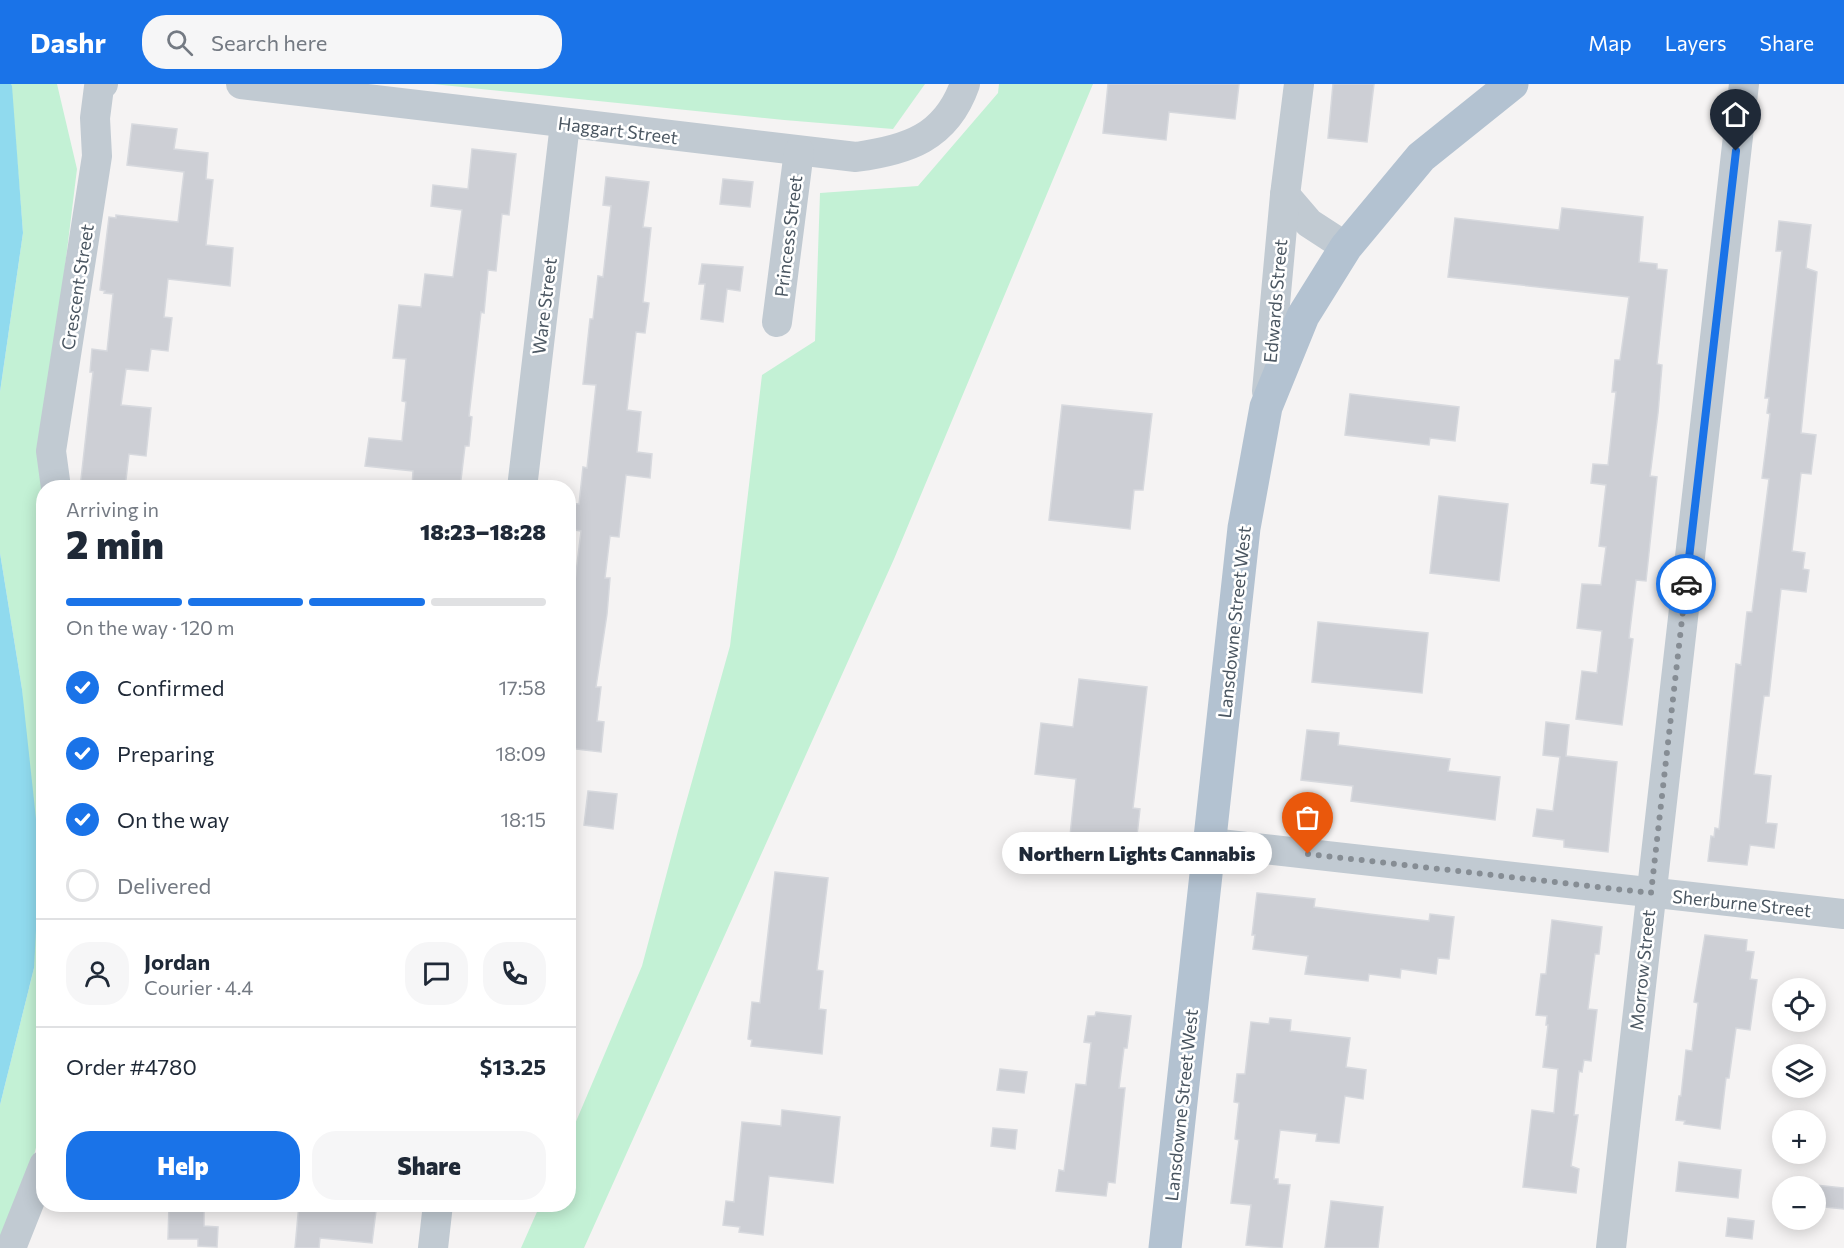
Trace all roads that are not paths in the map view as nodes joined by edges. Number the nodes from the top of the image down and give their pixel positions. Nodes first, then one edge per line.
1 (241, 84) edge
2 (965, 84) edge
3 (1299, 84) edge
4 (1512, 84) edge
5 (1744, 84) edge
6 (101, 85) edge
7 (565, 124) junction
8 (799, 151) junction
9 (1285, 195) junction
10 (1346, 248) junction
11 (777, 322) dead end
12 (1266, 407) junction
13 (55, 480) edge
14 (523, 480) edge
15 (1211, 843) junction
16 (1651, 893) junction
17 (1844, 914) edge
18 (36, 1185) edge
19 (437, 1212) edge
20 (11, 1248) edge
21 (433, 1248) edge
22 (1166, 1248) edge
23 (1611, 1248) edge

1 - 7 street, Haggart Street
2 - 8 street, Haggart Street
3 - 9 street, Edwards Street
4 - 10 main road, Lansdowne Street West
5 - 16 street, Morrow Street
6 - 13 street, Crescent Street
7 - 8 street, Haggart Street
7 - 14 street, Ware Street
8 - 11 street, Princess Street
9 - 10 street, Edwards Street
9 - 12 street, Edwards Street
10 - 12 main road, Lansdowne Street West
12 - 15 main road, Lansdowne Street West
15 - 16 street, Sherburne Street
15 - 22 main road, Lansdowne Street West
16 - 17 street, Sherburne Street
16 - 23 street, Morrow Street
18 - 20 street
19 - 21 street

